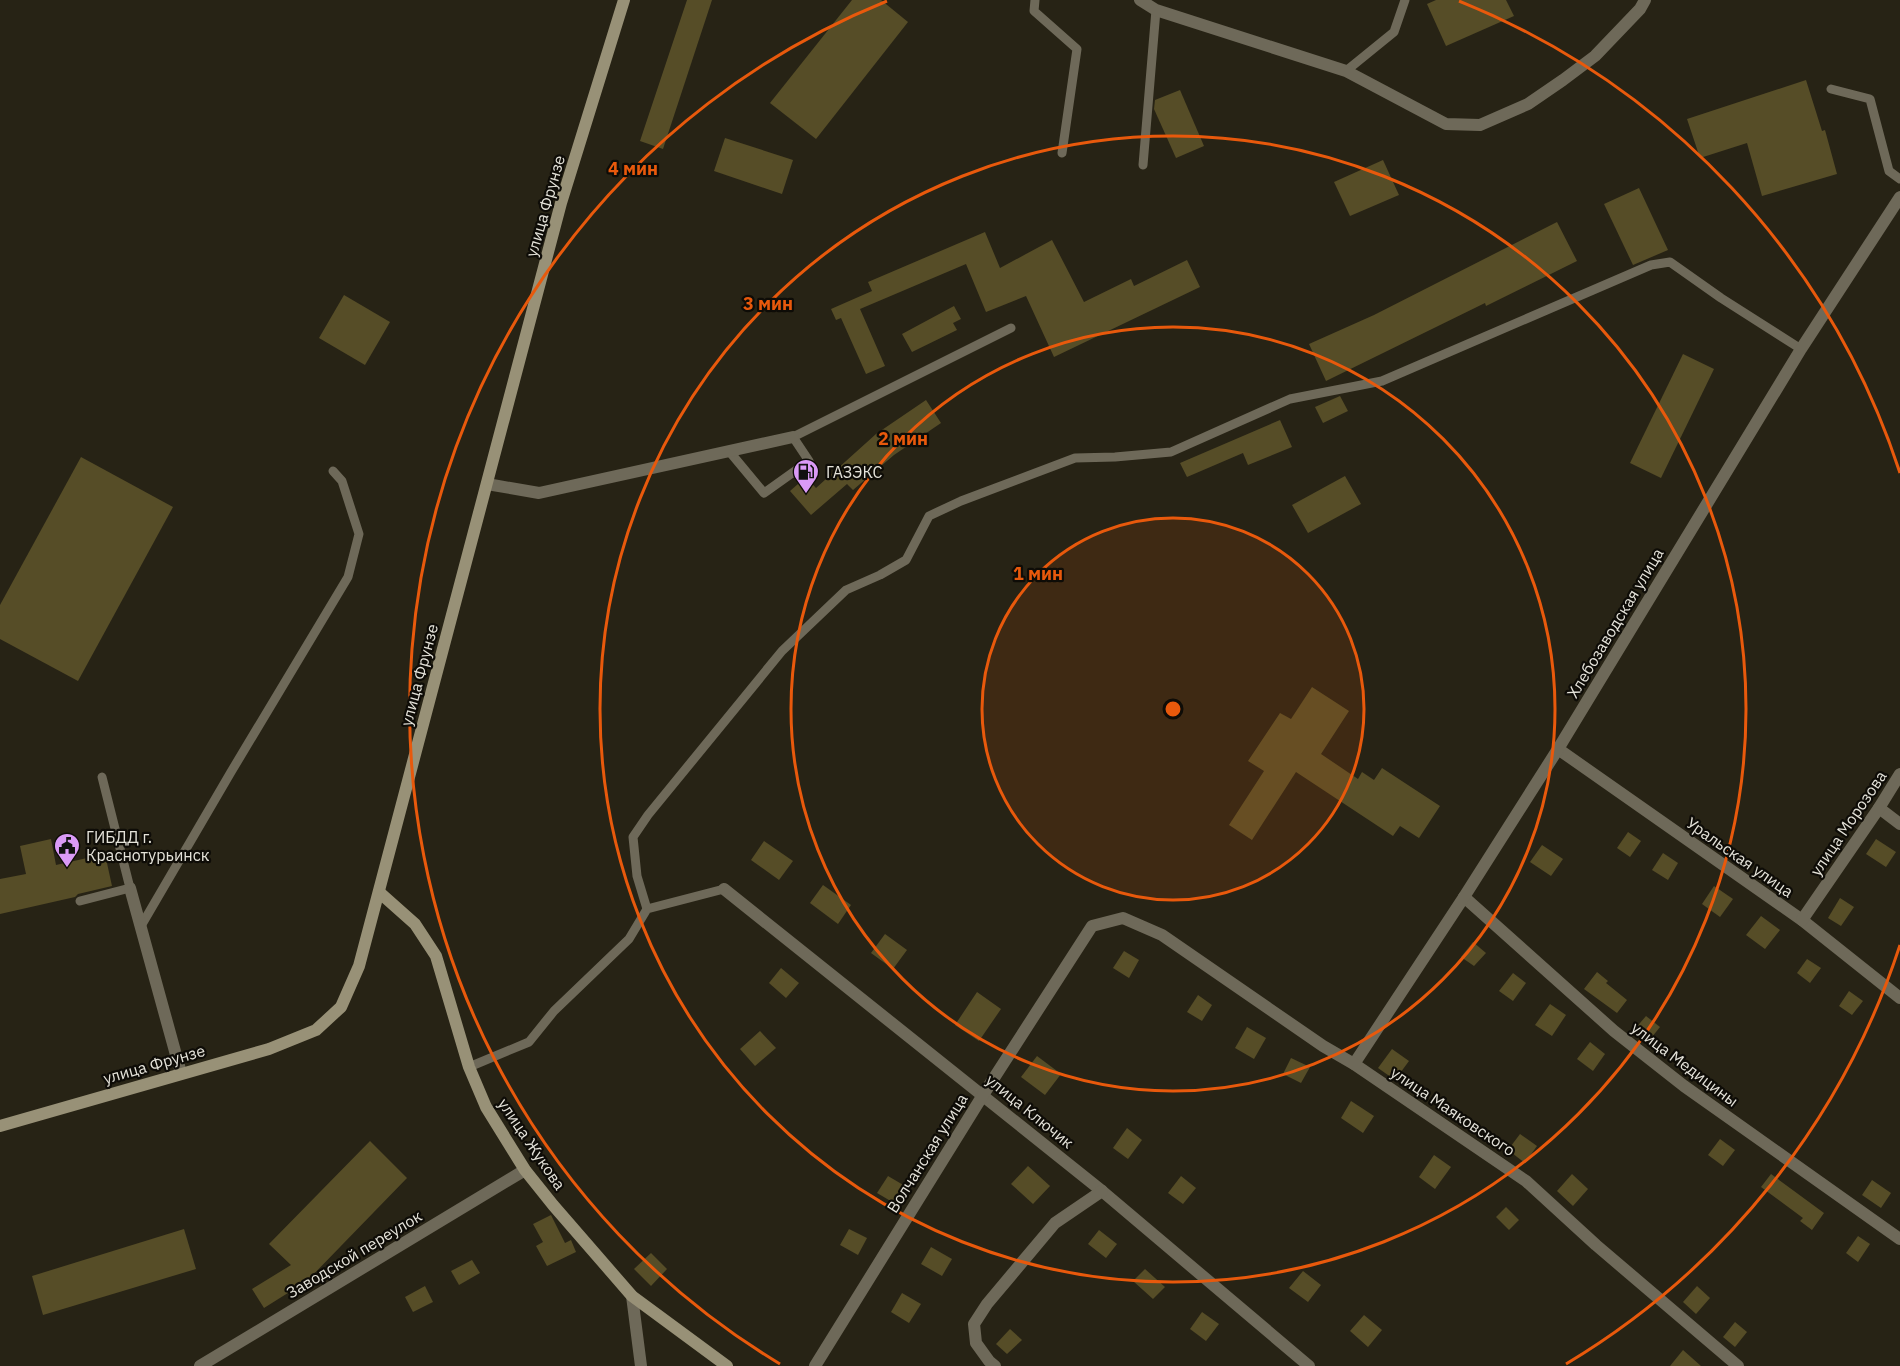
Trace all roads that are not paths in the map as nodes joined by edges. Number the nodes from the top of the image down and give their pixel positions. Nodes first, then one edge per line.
1 (624, 0) edge
2 (1035, 0) edge
3 (1140, 0) edge
4 (1405, 0) edge
5 (1646, 0) edge
6 (1156, 10) junction
7 (1346, 71) junction
8 (1831, 89) dead end
9 (1062, 153) dead end
10 (1143, 165) dead end
11 (1900, 179) edge
12 (1900, 197) edge
13 (1011, 328) dead end
14 (1801, 349) junction
15 (793, 437) junction
16 (729, 451) junction
17 (333, 471) dead end
18 (487, 484) junction
19 (1558, 749) junction
20 (1900, 774) edge
21 (102, 777) dead end
22 (1879, 808) junction
23 (1900, 824) edge
24 (130, 888) junction
25 (724, 889) joint
26 (379, 892) junction
27 (1464, 897) junction
28 (80, 901) dead end
29 (647, 909) junction
30 (1123, 918) joint
31 (1802, 920) junction
32 (141, 926) junction
33 (1900, 998) edge
34 (1354, 1064) junction
35 (470, 1067) junction
36 (181, 1073) junction
37 (983, 1095) junction
38 (0, 1126) edge
39 (525, 1170) junction
40 (1102, 1191) junction
41 (1900, 1239) edge
42 (632, 1296) junction
43 (200, 1366) edge
44 (641, 1366) edge
45 (727, 1366) edge
46 (815, 1366) edge
47 (995, 1366) edge
48 (1309, 1366) edge
49 (1738, 1366) edge

1 - 18 main road, улица Фрунзе
2 - 9 lane
3 - 6 street
4 - 7 lane
5 - 7 street
6 - 7 street
6 - 10 lane
8 - 11 lane
12 - 14 street, Хлебозаводская улица
13 - 15 lane
14 - 19 street, Хлебозаводская улица
14 - 29 lane
15 - 16 street
15 - 16 lane
16 - 18 street
17 - 32 lane
18 - 26 main road, улица Фрунзе
19 - 27 street, Хлебозаводская улица
19 - 31 street, Уральская улица
20 - 22 street, улица Морозова
21 - 24 lane
22 - 23 street
22 - 31 street, улица Морозова
24 - 28 lane
24 - 32 street
25 - 29 lane
25 - 37 street, улица Ключик
26 - 35 main road, улица Жукова
26 - 36 main road, улица Фрунзе
27 - 34 street, Хлебозаводская улица
27 - 41 street, улица Медицины
29 - 35 lane
30 - 34 street, улица Маяковского
30 - 37 street, Волчанская улица
31 - 33 street, Уральская улица
32 - 36 street
34 - 49 street, улица Маяковского
35 - 39 main road, улица Жукова
36 - 38 main road, улица Фрунзе
37 - 40 street, улица Ключик
37 - 46 street, Волчанская улица
39 - 42 main road, улица Жукова
39 - 43 street, Заводской переулок
40 - 47 street
40 - 48 street, улица Ключик
42 - 44 street
42 - 45 main road, улица Жукова

